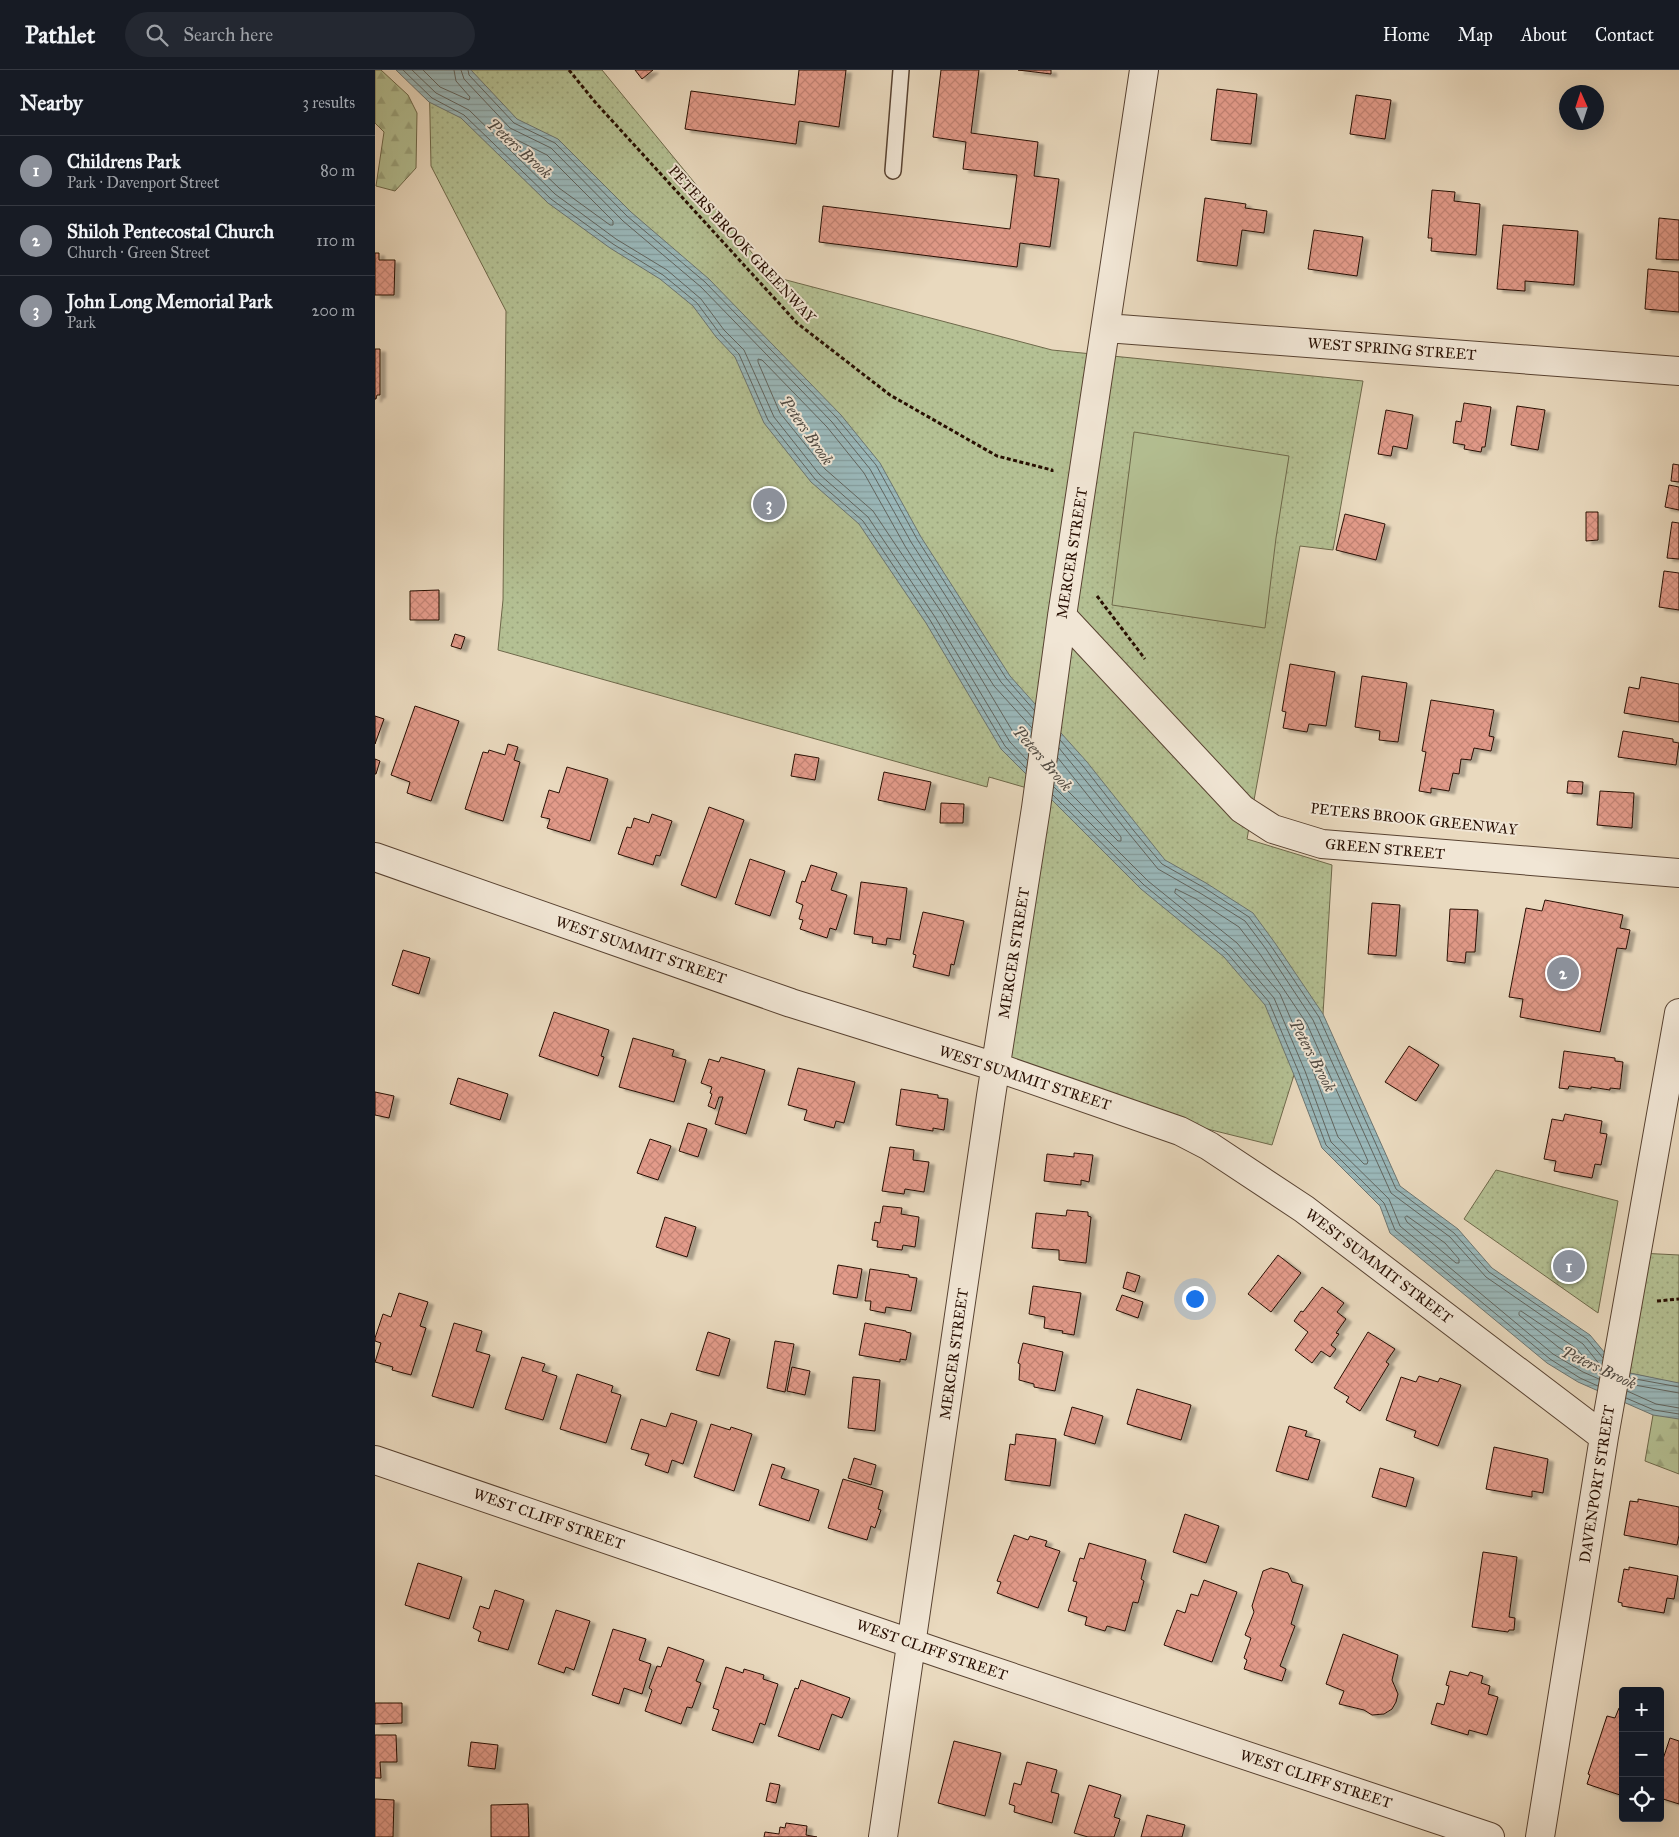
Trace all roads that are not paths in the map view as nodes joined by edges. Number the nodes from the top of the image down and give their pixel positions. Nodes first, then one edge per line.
1 (901, 70) edge
2 (1144, 70) edge
3 (893, 171) dead end
4 (1106, 328) junction
5 (1679, 371) edge
6 (1062, 616) junction
7 (375, 857) edge
8 (1679, 874) edge
9 (1679, 1013) edge
10 (996, 1067) junction
11 (1604, 1436) junction
12 (375, 1460) edge
13 (911, 1643) junction
14 (883, 1837) edge
15 (1490, 1837) edge
16 (1540, 1837) edge

1 - 3 lane
2 - 4 street, MERCER STREET
4 - 5 street, WEST SPRING STREET
4 - 6 street, MERCER STREET
6 - 8 street, GREEN STREET
6 - 10 street, MERCER STREET
7 - 10 street, WEST SUMMIT STREET
9 - 11 street, DAVENPORT STREET
10 - 11 street, WEST SUMMIT STREET
10 - 13 street, MERCER STREET
11 - 16 street, DAVENPORT STREET
12 - 13 street, WEST CLIFF STREET
13 - 14 street, MERCER STREET
13 - 15 street, WEST CLIFF STREET

